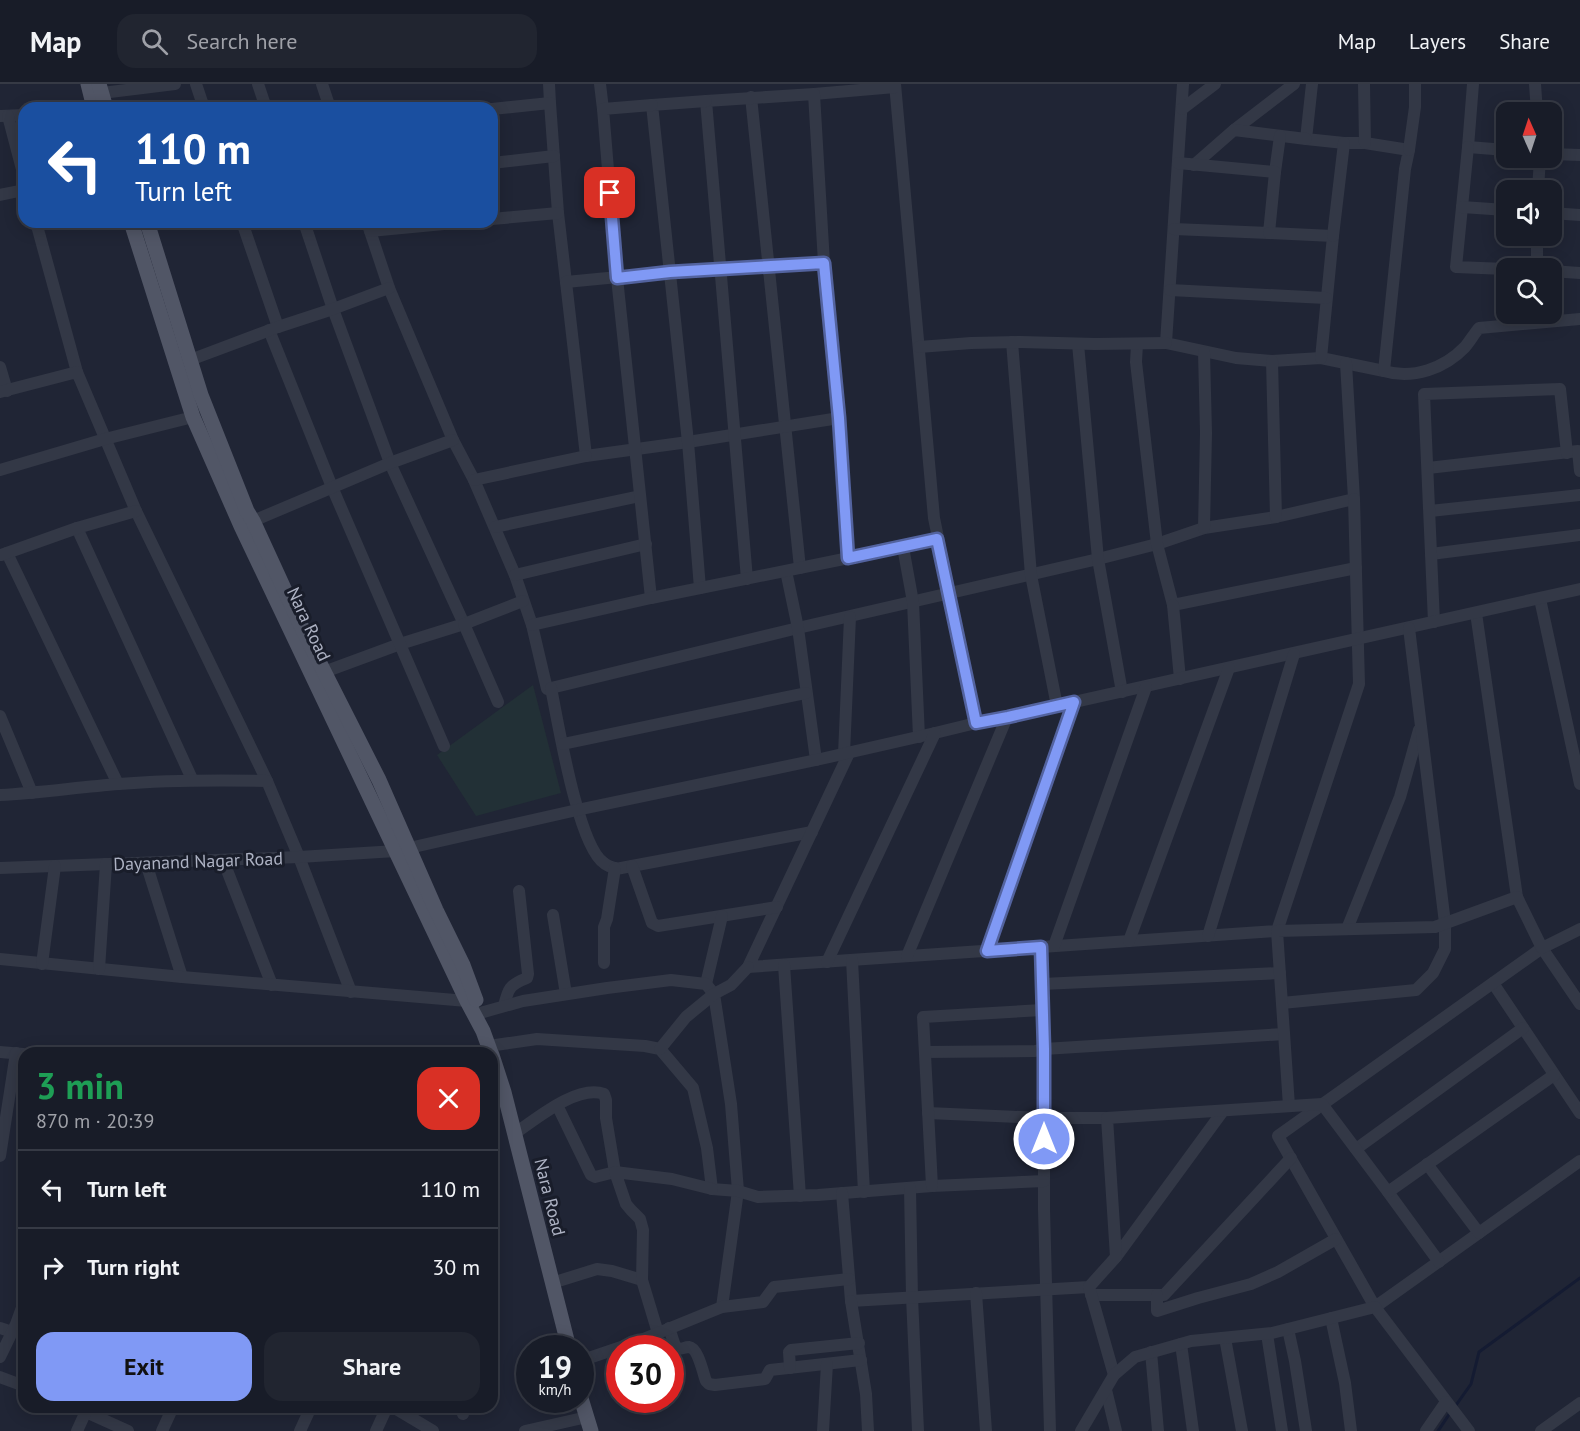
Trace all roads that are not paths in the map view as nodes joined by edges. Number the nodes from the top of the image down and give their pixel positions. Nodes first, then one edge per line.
1 (88, 84) edge
2 (175, 84) edge
3 (196, 84) edge
4 (258, 84) edge
5 (322, 84) edge
6 (549, 84) edge
7 (600, 84) edge
8 (1183, 84) edge
9 (1215, 84) edge
10 (1294, 84) edge
11 (1312, 84) edge
12 (1364, 84) edge
13 (1415, 84) edge
14 (1473, 84) edge
15 (1535, 84) edge
16 (895, 86) edge
17 (814, 94) junction
18 (103, 95) edge
19 (751, 97) junction
20 (706, 101) junction
21 (92, 102) edge
22 (202, 102) edge
23 (264, 102) edge
24 (328, 102) edge
25 (1536, 102) edge
26 (550, 103) junction
27 (652, 105) junction
28 (498, 108) edge
29 (603, 109) junction
30 (1182, 109) junction
31 (4, 116) edge
32 (1234, 130) junction
33 (1280, 136) junction
34 (1306, 139) junction
35 (1344, 143) junction
36 (1365, 143) junction
37 (1468, 147) junction
38 (1496, 149) edge
39 (1409, 150) junction
40 (1562, 154) edge
41 (1580, 155) edge
42 (554, 156) junction
43 (18, 159) edge
44 (498, 162) edge
45 (1178, 163) junction
46 (1194, 165) junction
47 (1275, 172) junction
48 (18, 191) edge
49 (0, 195) edge
50 (1462, 207) junction
51 (1496, 209) edge
52 (558, 213) junction
53 (1562, 214) edge
54 (1580, 215) edge
55 (498, 218) edge
56 (38, 228) edge
57 (132, 228) edge
58 (149, 228) edge
59 (244, 228) edge
60 (306, 228) edge
61 (369, 228) edge
62 (1174, 229) junction
63 (1269, 233) junction
64 (1333, 236) junction
65 (824, 263) junction
66 (769, 266) junction
67 (1496, 269) edge
68 (721, 270) junction
69 (670, 272) junction
70 (1562, 272) edge
71 (1580, 273) edge
72 (617, 278) junction
73 (566, 282) junction
74 (389, 288) junction
75 (1170, 290) junction
76 (1326, 298) junction
77 (333, 309) junction
78 (1562, 319) edge
79 (1580, 319) edge
80 (1502, 324) edge
81 (273, 329) junction
82 (1012, 342) junction
83 (1166, 343) junction
84 (1078, 344) junction
85 (1137, 344) junction
86 (920, 347) junction
87 (1204, 352) junction
88 (1321, 358) junction
89 (190, 360) junction
90 (1272, 361) junction
91 (1346, 363) junction
92 (0, 367) edge
93 (1384, 371) junction
94 (77, 372) junction
95 (3, 392) edge
96 (193, 417) junction
97 (839, 418) junction
98 (785, 427) junction
99 (736, 435) junction
100 (105, 439) junction
101 (453, 440) junction
102 (688, 442) junction
103 (634, 450) junction
104 (1567, 453) junction
105 (586, 456) junction
106 (390, 463) junction
107 (1428, 468) junction
108 (0, 470) edge
109 (1580, 471) edge
110 (474, 480) junction
111 (332, 487) junction
112 (1580, 495) edge
113 (640, 496) junction
114 (1354, 499) junction
115 (136, 511) junction
116 (1430, 511) junction
117 (1276, 517) junction
118 (253, 521) junction
119 (495, 527) junction
120 (76, 528) junction
121 (1204, 528) junction
122 (1580, 535) edge
123 (937, 539) junction
124 (646, 544) junction
125 (1158, 544) junction
126 (903, 547) junction
127 (3, 554) edge
128 (1431, 554) junction
129 (848, 558) junction
130 (1098, 559) junction
131 (800, 568) junction
132 (1356, 568) junction
133 (786, 571) junction
134 (515, 575) junction
135 (1031, 575) junction
136 (747, 579) junction
137 (700, 588) junction
138 (1580, 589) edge
139 (950, 593) junction
140 (651, 598) junction
141 (1540, 599) junction
142 (523, 601) junction
143 (914, 602) junction
144 (1173, 605) junction
145 (1476, 613) junction
146 (850, 617) junction
147 (1434, 622) junction
148 (464, 624) junction
149 (532, 625) junction
150 (798, 628) junction
151 (1409, 628) junction
152 (1358, 639) junction
153 (400, 644) junction
154 (1294, 654) junction
155 (1229, 668) junction
156 (319, 674) junction
157 (1180, 679) junction
158 (1146, 687) junction
159 (551, 688) junction
160 (1122, 692) junction
161 (806, 693) junction
162 (498, 702) dead end
163 (1074, 702) junction
164 (1057, 706) junction
165 (0, 716) edge
166 (1008, 717) junction
167 (976, 723) junction
168 (1421, 723) junction
169 (935, 734) junction
170 (919, 737) junction
171 (563, 744) junction
172 (444, 746) dead end
173 (847, 753) junction
174 (816, 760) junction
175 (192, 779) junction
176 (267, 781) junction
177 (118, 784) junction
178 (1580, 784) edge
179 (32, 793) junction
180 (0, 795) edge
181 (577, 810) junction
182 (812, 832) junction
183 (403, 849) junction
184 (299, 857) junction
185 (223, 860) junction
186 (146, 862) junction
187 (106, 864) junction
188 (55, 866) junction
189 (632, 866) junction
190 (0, 868) edge
191 (615, 868) junction
192 (519, 891) dead end
193 (1517, 897) junction
194 (777, 907) junction
195 (553, 915) dead end
196 (722, 916) junction
197 (1444, 923) junction
198 (1347, 929) junction
199 (1580, 929) edge
200 (1277, 931) junction
201 (1208, 936) junction
202 (1129, 941) junction
203 (1054, 946) junction
204 (1041, 947) junction
205 (1542, 948) junction
206 (987, 951) junction
207 (907, 956) junction
208 (0, 959) edge
209 (852, 960) junction
210 (827, 962) junction
211 (604, 963) dead end
212 (42, 964) junction
213 (784, 965) junction
214 (748, 967) junction
215 (99, 969) junction
216 (1280, 973) junction
217 (182, 977) junction
218 (1493, 983) junction
219 (1041, 984) junction
220 (272, 985) junction
221 (710, 989) junction
222 (351, 992) junction
223 (566, 994) junction
224 (1282, 1003) junction
225 (1580, 1004) edge
226 (504, 1006) junction
227 (475, 1008) junction
228 (1042, 1010) junction
229 (1523, 1028) junction
230 (1284, 1035) junction
231 (489, 1046) edge
232 (660, 1049) junction
233 (1044, 1049) junction
234 (0, 1052) edge
235 (925, 1052) junction
236 (18, 1054) edge
237 (18, 1064) edge
238 (1554, 1074) junction
239 (498, 1092) edge
240 (1322, 1104) junction
241 (557, 1105) junction
242 (1289, 1107) junction
243 (1223, 1111) junction
244 (928, 1113) junction
245 (1580, 1113) edge
246 (1043, 1118) junction
247 (1107, 1118) junction
248 (514, 1134) junction
249 (1356, 1149) junction
250 (0, 1156) edge
251 (1291, 1158) junction
252 (1580, 1161) edge
253 (1427, 1164) junction
254 (615, 1172) junction
255 (1044, 1181) junction
256 (932, 1186) junction
257 (910, 1188) junction
258 (712, 1189) junction
259 (738, 1191) junction
260 (864, 1191) junction
261 (1388, 1192) junction
262 (842, 1193) junction
263 (800, 1196) junction
264 (1479, 1233) junction
265 (1336, 1239) junction
266 (1116, 1257) junction
267 (1438, 1262) junction
268 (849, 1279) junction
269 (642, 1280) junction
270 (552, 1283) junction
271 (1046, 1289) junction
272 (1090, 1291) junction
273 (976, 1293) junction
274 (1157, 1295) junction
275 (912, 1297) junction
276 (851, 1301) junction
277 (722, 1307) junction
278 (1375, 1307) junction
279 (18, 1311) edge
280 (1331, 1318) junction
281 (1288, 1329) junction
282 (6, 1330) edge
283 (664, 1330) junction
284 (1267, 1334) junction
285 (566, 1335) edge
286 (1225, 1338) junction
287 (859, 1343) junction
288 (1181, 1344) junction
289 (1151, 1352) junction
290 (594, 1356) edge
291 (0, 1357) edge
292 (861, 1360) junction
293 (827, 1364) junction
294 (790, 1368) junction
295 (1114, 1375) junction
296 (0, 1377) edge
297 (18, 1384) edge
298 (1106, 1390) junction
299 (1580, 1404) edge
300 (1450, 1408) junction
301 (82, 1413) edge
302 (93, 1413) edge
303 (170, 1413) edge
304 (308, 1413) edge
305 (384, 1413) edge
306 (403, 1413) edge
307 (589, 1424) edge
308 (77, 1431) edge
309 (129, 1431) edge
310 (162, 1431) edge
311 (300, 1431) edge
312 (376, 1431) edge
313 (433, 1431) edge
314 (525, 1431) edge
315 (823, 1431) edge
316 (868, 1431) edge
317 (918, 1431) edge
318 (986, 1431) edge
319 (1050, 1431) edge
320 (1081, 1431) edge
321 (1116, 1431) edge
322 (1158, 1431) edge
323 (1193, 1431) edge
324 (1242, 1431) edge
325 (1282, 1431) edge
326 (1306, 1431) edge
327 (1351, 1431) edge
328 (1426, 1431) edge
329 (1469, 1431) edge
330 (1541, 1431) edge

1 - 21 main road
2 - 18 street
3 - 22 street
4 - 23 street
5 - 24 street
6 - 26 street
7 - 29 street
8 - 30 street
9 - 30 street
10 - 32 street
11 - 34 street
12 - 36 street
13 - 39 street
14 - 37 street
15 - 25 street
16 - 17 street
16 - 86 street
17 - 19 street
17 - 65 street
19 - 20 street
19 - 66 street
20 - 27 street
20 - 68 street
26 - 28 street
26 - 42 street
27 - 29 street
27 - 69 street
29 - 72 street
30 - 45 street
31 - 43 street
32 - 33 street
32 - 46 street
33 - 34 street
33 - 47 street
34 - 35 street
35 - 36 street
35 - 64 street
36 - 39 street
37 - 38 street
37 - 50 street
39 - 93 street
40 - 41 street
42 - 44 street
42 - 52 street
45 - 46 street
45 - 62 street
46 - 47 street
47 - 63 street
48 - 49 street
50 - 51 street
50 - 67 street
52 - 55 street
52 - 73 street
53 - 54 street
56 - 94 street
57 - 96 main road, Nara Road
58 - 89 main road
59 - 81 street
60 - 77 street
61 - 74 street
62 - 63 street
62 - 75 street
63 - 64 street
64 - 76 street
65 - 66 street
65 - 97 street
66 - 68 street
66 - 98 street
68 - 69 street
68 - 99 street
69 - 72 street
69 - 102 street
70 - 71 street
72 - 73 street
72 - 103 street
73 - 105 street
74 - 77 street
74 - 101 street
75 - 76 street
75 - 83 street
76 - 88 street
77 - 81 street
77 - 106 street
78 - 79 street
80 - 93 street
81 - 89 street
81 - 111 street
82 - 84 street
82 - 86 street
82 - 135 street
83 - 85 street
83 - 87 street
84 - 85 street
84 - 130 street
85 - 125 street
86 - 123 street
87 - 90 street
87 - 121 street
88 - 90 street
88 - 91 street
89 - 118 main road
90 - 117 street
91 - 93 street
91 - 114 street
92 - 95 street
94 - 95 street
94 - 100 street
96 - 100 street
96 - 156 main road, Nara Road
97 - 98 street
97 - 129 street
98 - 99 street
98 - 131 street
99 - 102 street
99 - 136 street
100 - 108 street
100 - 115 street
101 - 106 street
101 - 110 street
102 - 103 street
102 - 137 street
103 - 105 street
103 - 113 street
104 - 107 street
104 - 107 street
104 - 109 street
105 - 110 street
106 - 111 street
106 - 148 street
107 - 116 street
110 - 119 street
111 - 118 street
111 - 153 street
112 - 116 street
113 - 119 street
113 - 124 street
114 - 117 street
114 - 132 street
115 - 120 street
115 - 176 street
116 - 128 street
117 - 121 street
118 - 156 main road
119 - 134 street
120 - 127 street
120 - 175 street
121 - 125 street
122 - 128 street
123 - 126 street
123 - 139 street
124 - 134 street
124 - 140 street
125 - 130 street
125 - 144 street
126 - 129 street
126 - 143 street
127 - 177 street
128 - 147 street
129 - 131 street
130 - 135 street
130 - 160 street
131 - 133 street
132 - 144 street
132 - 152 street
133 - 136 street
133 - 150 street
134 - 142 street
135 - 139 street
135 - 164 street
136 - 137 street
137 - 140 street
138 - 141 street, Dayanand Nagar Road
139 - 143 street
139 - 167 street
140 - 149 street
141 - 145 street, Dayanand Nagar Road
141 - 178 street
142 - 148 street
142 - 149 street
143 - 146 street
143 - 170 street
144 - 157 street
145 - 147 street, Dayanand Nagar Road
145 - 193 street
146 - 150 street
146 - 173 street
147 - 151 street, Dayanand Nagar Road
148 - 153 street
148 - 162 street
149 - 159 street
150 - 159 street
150 - 161 street
151 - 152 street, Dayanand Nagar Road
151 - 168 street
152 - 154 street, Dayanand Nagar Road
152 - 200 street
153 - 156 street
153 - 172 street
154 - 155 street, Dayanand Nagar Road
154 - 201 street
155 - 157 street, Dayanand Nagar Road
155 - 202 street
156 - 183 main road, Nara Road
157 - 158 street, Dayanand Nagar Road
158 - 160 street, Dayanand Nagar Road
158 - 203 street
159 - 171 street
160 - 163 street, Dayanand Nagar Road
161 - 171 street
161 - 174 street
163 - 164 street, Dayanand Nagar Road
163 - 206 street
164 - 166 street, Dayanand Nagar Road
165 - 179 street
166 - 167 street, Dayanand Nagar Road
166 - 207 street
167 - 169 street, Dayanand Nagar Road
168 - 197 street
168 - 198 street
169 - 170 street, Dayanand Nagar Road
169 - 210 street
170 - 173 street, Dayanand Nagar Road
171 - 181 street
173 - 174 street, Dayanand Nagar Road
173 - 182 street
174 - 181 street, Dayanand Nagar Road
175 - 176 street
175 - 177 street
176 - 184 street
177 - 179 street
179 - 180 street
181 - 183 street, Dayanand Nagar Road
181 - 191 street
182 - 189 street
182 - 194 street
183 - 184 street, Dayanand Nagar Road
183 - 227 main road, Nara Road
184 - 185 street, Dayanand Nagar Road
184 - 222 street
185 - 186 street, Dayanand Nagar Road
185 - 220 street
186 - 187 street, Dayanand Nagar Road
186 - 217 street
187 - 188 street, Dayanand Nagar Road
187 - 215 street
188 - 190 street, Dayanand Nagar Road
188 - 212 street
189 - 191 street
189 - 196 street
191 - 211 street
192 - 226 street
193 - 197 street
193 - 205 street
194 - 196 street
194 - 214 street
195 - 223 street
196 - 221 street
197 - 198 street
197 - 224 street
198 - 200 street
199 - 205 street
200 - 201 street
200 - 216 street
201 - 202 street
202 - 203 street
203 - 204 street
204 - 206 street
204 - 219 street
205 - 218 street
205 - 225 street
206 - 207 street
207 - 209 street
208 - 212 street
209 - 210 street
209 - 260 street
210 - 213 street
212 - 215 street
213 - 214 street
213 - 263 street
214 - 221 street
215 - 217 street
216 - 219 street
216 - 224 street
217 - 220 street
218 - 229 street
218 - 240 street
219 - 228 street
220 - 222 street
221 - 223 street
221 - 232 street
221 - 259 street
222 - 227 street
223 - 226 street
224 - 230 street
226 - 227 street
227 - 231 main road, Nara Road
228 - 233 street
228 - 235 street
229 - 238 street
229 - 249 street
230 - 233 street
230 - 242 street
231 - 232 street
232 - 258 street
233 - 235 street
233 - 246 street
234 - 236 street
235 - 244 street
237 - 250 street
238 - 245 street
238 - 253 street
239 - 248 main road, Nara Road
240 - 242 street
240 - 249 street
240 - 251 street
241 - 248 street
241 - 254 street
241 - 254 street
242 - 243 street
243 - 247 street
243 - 266 street
244 - 246 street
244 - 256 street
246 - 247 street
246 - 255 street
247 - 266 street
248 - 270 main road, Nara Road
249 - 261 street
251 - 265 street
251 - 274 street
252 - 264 street
253 - 261 street
253 - 264 street
254 - 258 street
254 - 269 street
255 - 256 street
255 - 271 street
256 - 257 street
257 - 260 street
257 - 275 street
258 - 259 street
259 - 263 street
259 - 277 street
260 - 262 street
261 - 267 street
262 - 263 street
262 - 268 street
264 - 267 street
265 - 274 street
265 - 278 street
266 - 272 street
267 - 278 street
268 - 276 street
268 - 277 street
269 - 270 street
269 - 283 street
270 - 285 main road, Nara Road
271 - 272 street
271 - 273 street
271 - 319 street
272 - 274 street
272 - 295 street
273 - 275 street
273 - 318 street
275 - 276 street
275 - 317 street
276 - 287 street
277 - 283 street
278 - 280 street
278 - 300 street
279 - 282 street
280 - 281 street
280 - 327 street
281 - 284 street
281 - 326 street
282 - 291 street
283 - 290 street
283 - 294 street
284 - 286 street
284 - 325 street
286 - 288 street
286 - 324 street
287 - 292 street
287 - 294 street
288 - 289 street
288 - 323 street
289 - 295 street
289 - 322 street
292 - 293 street
292 - 316 street
293 - 294 street
293 - 315 street
295 - 298 street
296 - 297 street
298 - 320 street
298 - 321 street
299 - 330 street
300 - 328 street
300 - 329 street
301 - 308 street
302 - 309 street
303 - 310 street
304 - 311 street
305 - 312 street
306 - 313 street
307 - 314 street

